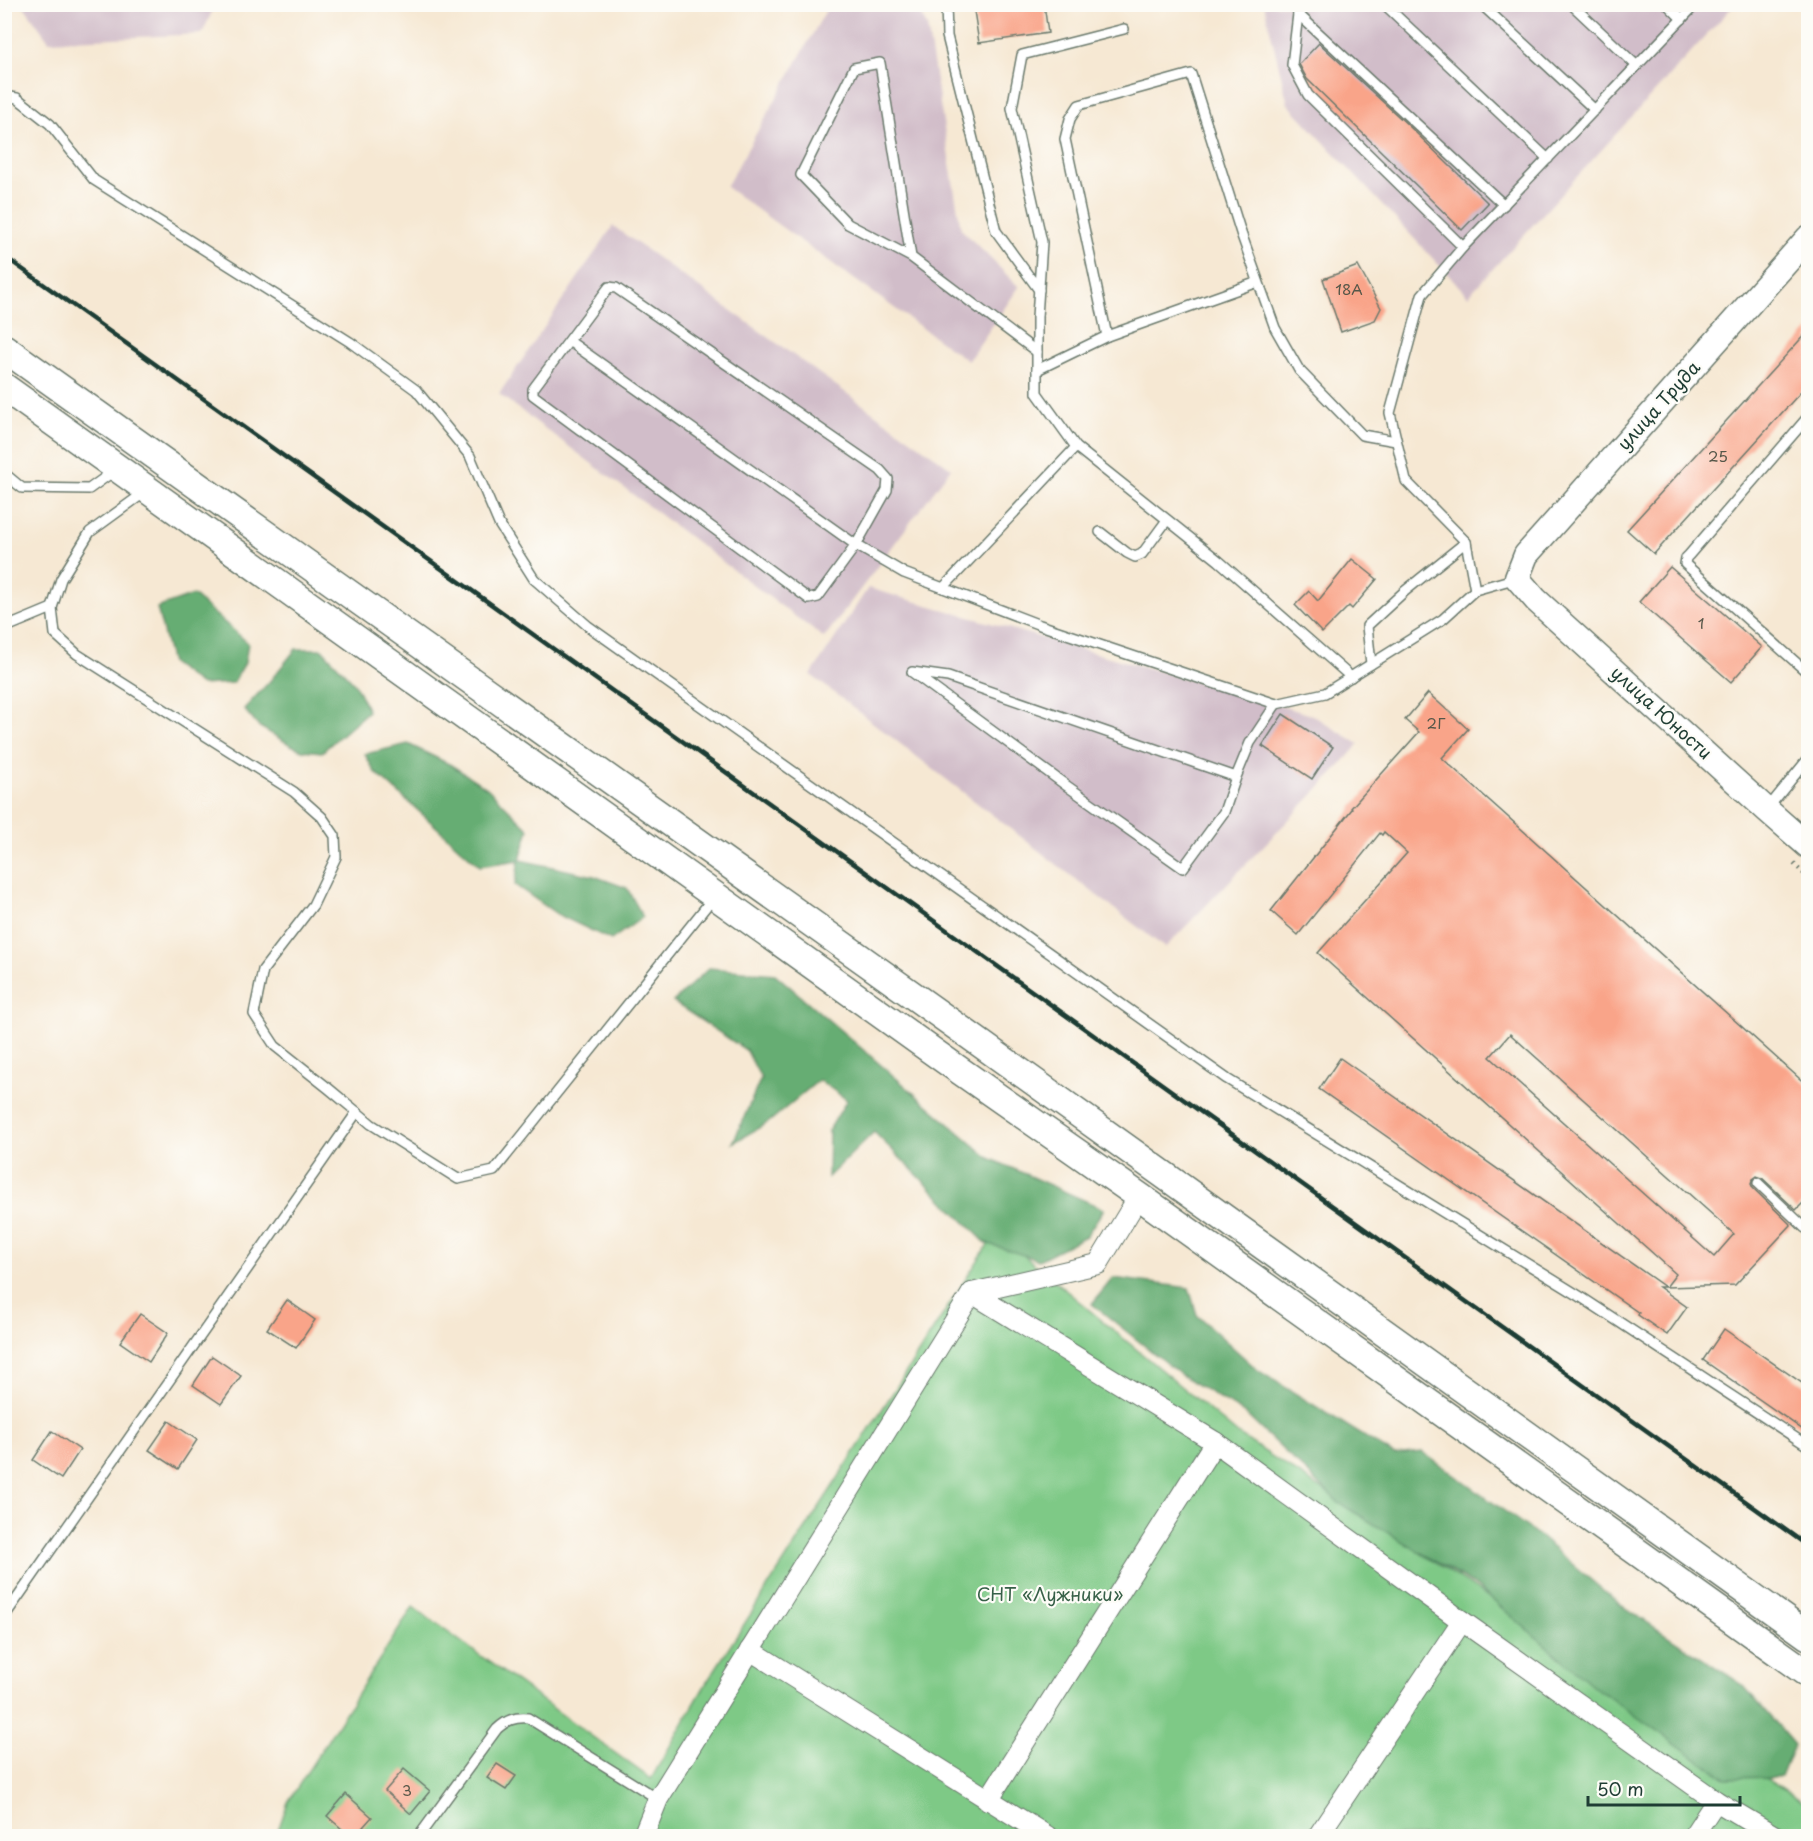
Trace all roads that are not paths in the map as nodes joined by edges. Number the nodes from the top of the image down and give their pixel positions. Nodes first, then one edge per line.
1 (946, 4) edge
2 (1384, 4) edge
3 (1480, 4) edge
4 (1571, 4) edge
5 (1667, 4) edge
6 (1696, 4) edge
7 (1298, 9) edge
8 (1682, 19) junction
9 (1124, 29) dead end
10 (1637, 66) junction
11 (4, 96) edge
12 (1595, 110) junction
13 (1548, 159) junction
14 (1504, 205) junction
15 (1809, 238) edge
16 (1463, 247) junction
17 (911, 257) junction
18 (1258, 282) junction
19 (1039, 290) junction
20 (1107, 336) junction
21 (569, 341) junction
22 (4, 348) edge
23 (1037, 352) junction
24 (1037, 370) junction
25 (4, 387) edge
26 (1809, 417) edge
27 (1396, 441) junction
28 (1076, 447) junction
29 (117, 470) junction
30 (4, 473) edge
31 (147, 490) junction
32 (1167, 520) junction
33 (1100, 532) dead end
34 (1466, 542) junction
35 (856, 545) junction
36 (1517, 578) junction
37 (943, 588) junction
38 (1475, 591) junction
39 (52, 608) junction
40 (4, 628) edge
41 (1371, 664) junction
42 (1809, 673) edge
43 (1351, 677) junction
44 (1276, 704) junction
45 (1809, 759) edge
46 (1236, 777) junction
47 (1767, 810) junction
48 (1809, 846) edge
49 (715, 896) junction
50 (357, 1112) junction
51 (1758, 1183) dead end
52 (1139, 1196) junction
53 (1809, 1228) edge
54 (972, 1293) junction
55 (1215, 1442) junction
56 (1809, 1446) edge
57 (4, 1617) edge
58 (1462, 1621) junction
59 (1809, 1636) edge
60 (750, 1650) junction
61 (1809, 1674) edge
62 (658, 1799) junction
63 (988, 1800) junction
64 (1716, 1801) junction
65 (419, 1836) edge
66 (643, 1836) edge
67 (1047, 1836) edge
68 (1318, 1836) edge
69 (1693, 1836) edge
70 (1775, 1836) edge

1 - 19 lane
2 - 13 lane
3 - 12 lane
4 - 10 lane
5 - 8 lane
6 - 8 lane
7 - 14 lane
7 - 16 lane
8 - 10 lane
9 - 19 lane
10 - 12 lane
11 - 56 lane
12 - 13 lane
13 - 14 lane
14 - 16 lane
15 - 36 street, улица Труда
16 - 27 lane
17 - 17 lane
17 - 23 lane
18 - 20 lane
18 - 20 lane
18 - 27 lane
19 - 23 lane
20 - 24 lane
21 - 35 lane
21 - 35 lane
21 - 35 lane
22 - 59 main road
23 - 24 lane
24 - 28 lane
25 - 29 main road
26 - 42 lane
27 - 34 lane
28 - 32 lane
28 - 37 lane
29 - 30 lane
29 - 31 main road
31 - 39 lane
31 - 49 main road
32 - 33 lane
32 - 43 lane
34 - 38 lane
34 - 41 lane
35 - 37 lane
36 - 38 lane
36 - 47 street, улица Юности
37 - 44 lane
38 - 41 lane
39 - 40 lane
39 - 50 lane
41 - 43 lane
43 - 44 lane
44 - 46 lane
45 - 47 lane
46 - 46 lane
47 - 48 street, улица Юности
49 - 50 lane
49 - 52 main road
50 - 57 lane
51 - 53 lane
52 - 54 street
52 - 61 main road
54 - 55 street
54 - 60 street
55 - 58 street
55 - 63 street
58 - 64 street
58 - 68 street
60 - 62 street
60 - 63 street
62 - 65 lane
62 - 66 street
63 - 67 street
64 - 69 street
64 - 70 street

